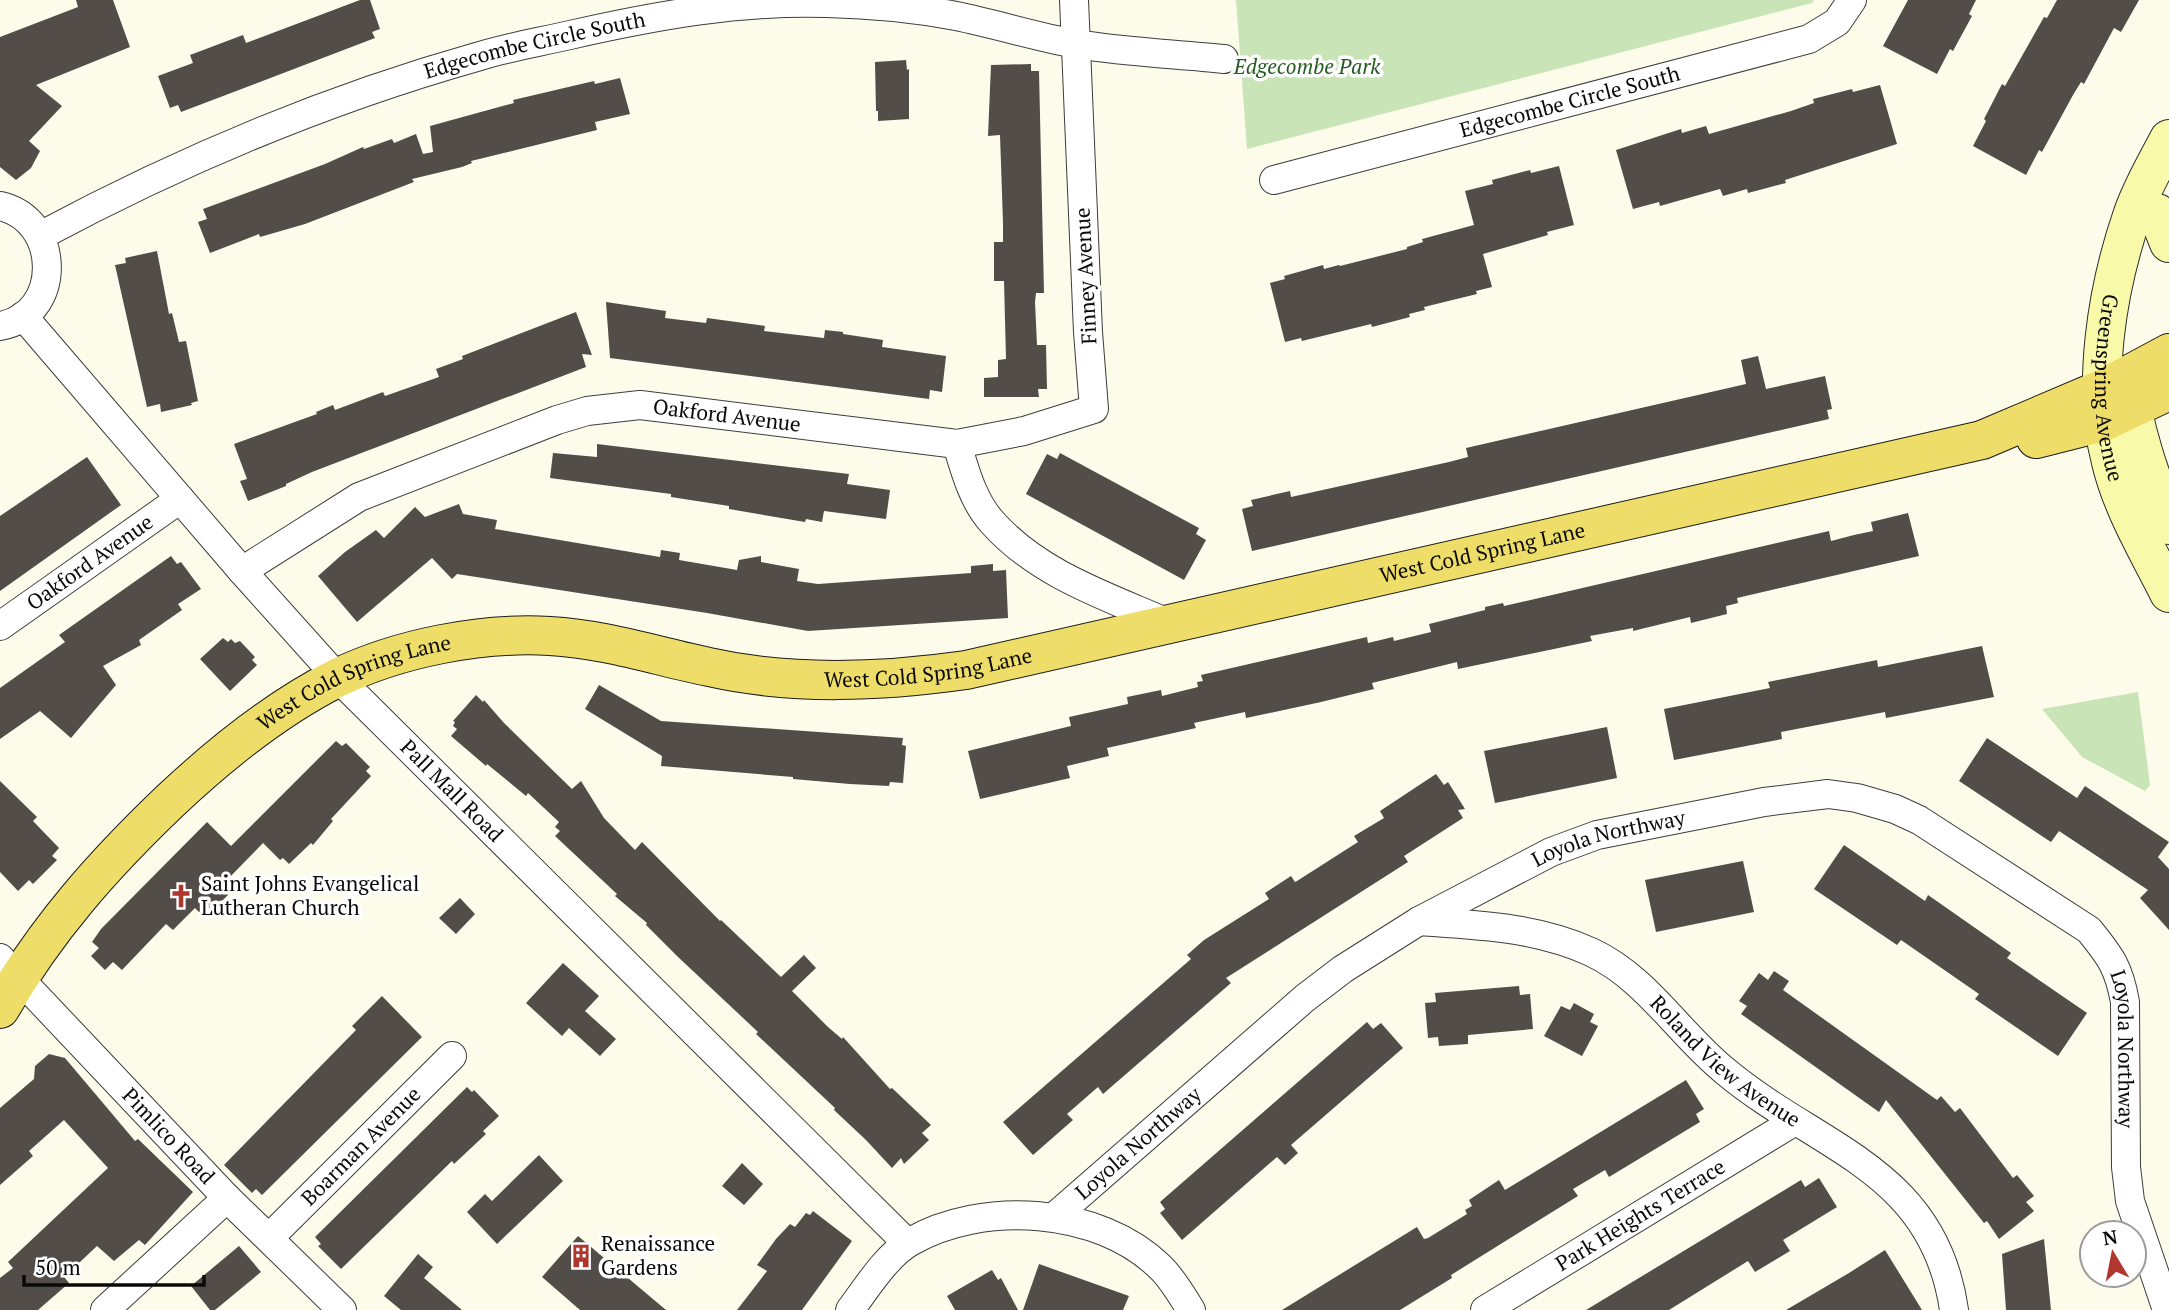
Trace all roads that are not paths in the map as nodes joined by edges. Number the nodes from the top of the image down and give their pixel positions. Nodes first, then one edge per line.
1 (1074, 0) edge
2 (1852, 0) edge
3 (1076, 44) junction
4 (1224, 59) dead end
5 (2169, 139) edge
6 (1273, 180) dead end
7 (0, 206) edge
8 (2165, 215) edge
9 (40, 236) junction
10 (12, 321) edge
11 (2169, 353) edge
12 (2169, 391) edge
13 (2116, 399) junction
14 (957, 444) junction
15 (180, 499) junction
16 (2169, 524) edge
17 (242, 571) junction
18 (2169, 593) edge
19 (1168, 623) junction
20 (0, 626) edge
21 (338, 678) junction
22 (1419, 921) junction
23 (6, 981) edge
24 (452, 1056) dead end
25 (1795, 1121) junction
26 (227, 1198) junction
27 (1054, 1217) junction
28 (269, 1238) junction
29 (907, 1243) junction
30 (105, 1310) edge
31 (342, 1310) edge
32 (850, 1310) edge
33 (1191, 1310) edge
34 (1485, 1310) edge
35 (1954, 1310) edge
36 (2167, 1310) edge

1 - 3 street, Finney Avenue
2 - 6 street, Edgecombe Circle South
3 - 4 street, Edgecombe Circle South
3 - 9 street, Edgecombe Circle South
3 - 14 street, Finney Avenue
5 - 13 main road, Greenspring Avenue
7 - 9 street
8 - 13 main road, Greenspring Avenue
9 - 10 street
10 - 15 street, Pall Mall Road
11 - 13 main road, West Cold Spring Lane
12 - 13 main road, West Cold Spring Lane
13 - 16 main road, Greenspring Avenue
13 - 18 main road, Greenspring Avenue
13 - 19 main road, West Cold Spring Lane
14 - 17 street, Oakford Avenue
14 - 19 street
15 - 17 street, Pall Mall Road
15 - 20 street, Oakford Avenue
17 - 21 street, Pall Mall Road
19 - 21 main road, West Cold Spring Lane
21 - 23 main road, West Cold Spring Lane
21 - 29 street, Pall Mall Road
22 - 25 street, Roland View Avenue
22 - 27 street, Loyola Northway
22 - 36 street, Loyola Northway
23 - 26 street, Pimlico Road
24 - 28 street, Boarman Avenue
25 - 34 street, Park Heights Terrace
25 - 35 street, Roland View Avenue
26 - 28 street, Pimlico Road
26 - 30 street
27 - 29 street
27 - 33 street
28 - 31 street, Pimlico Road
29 - 32 street

